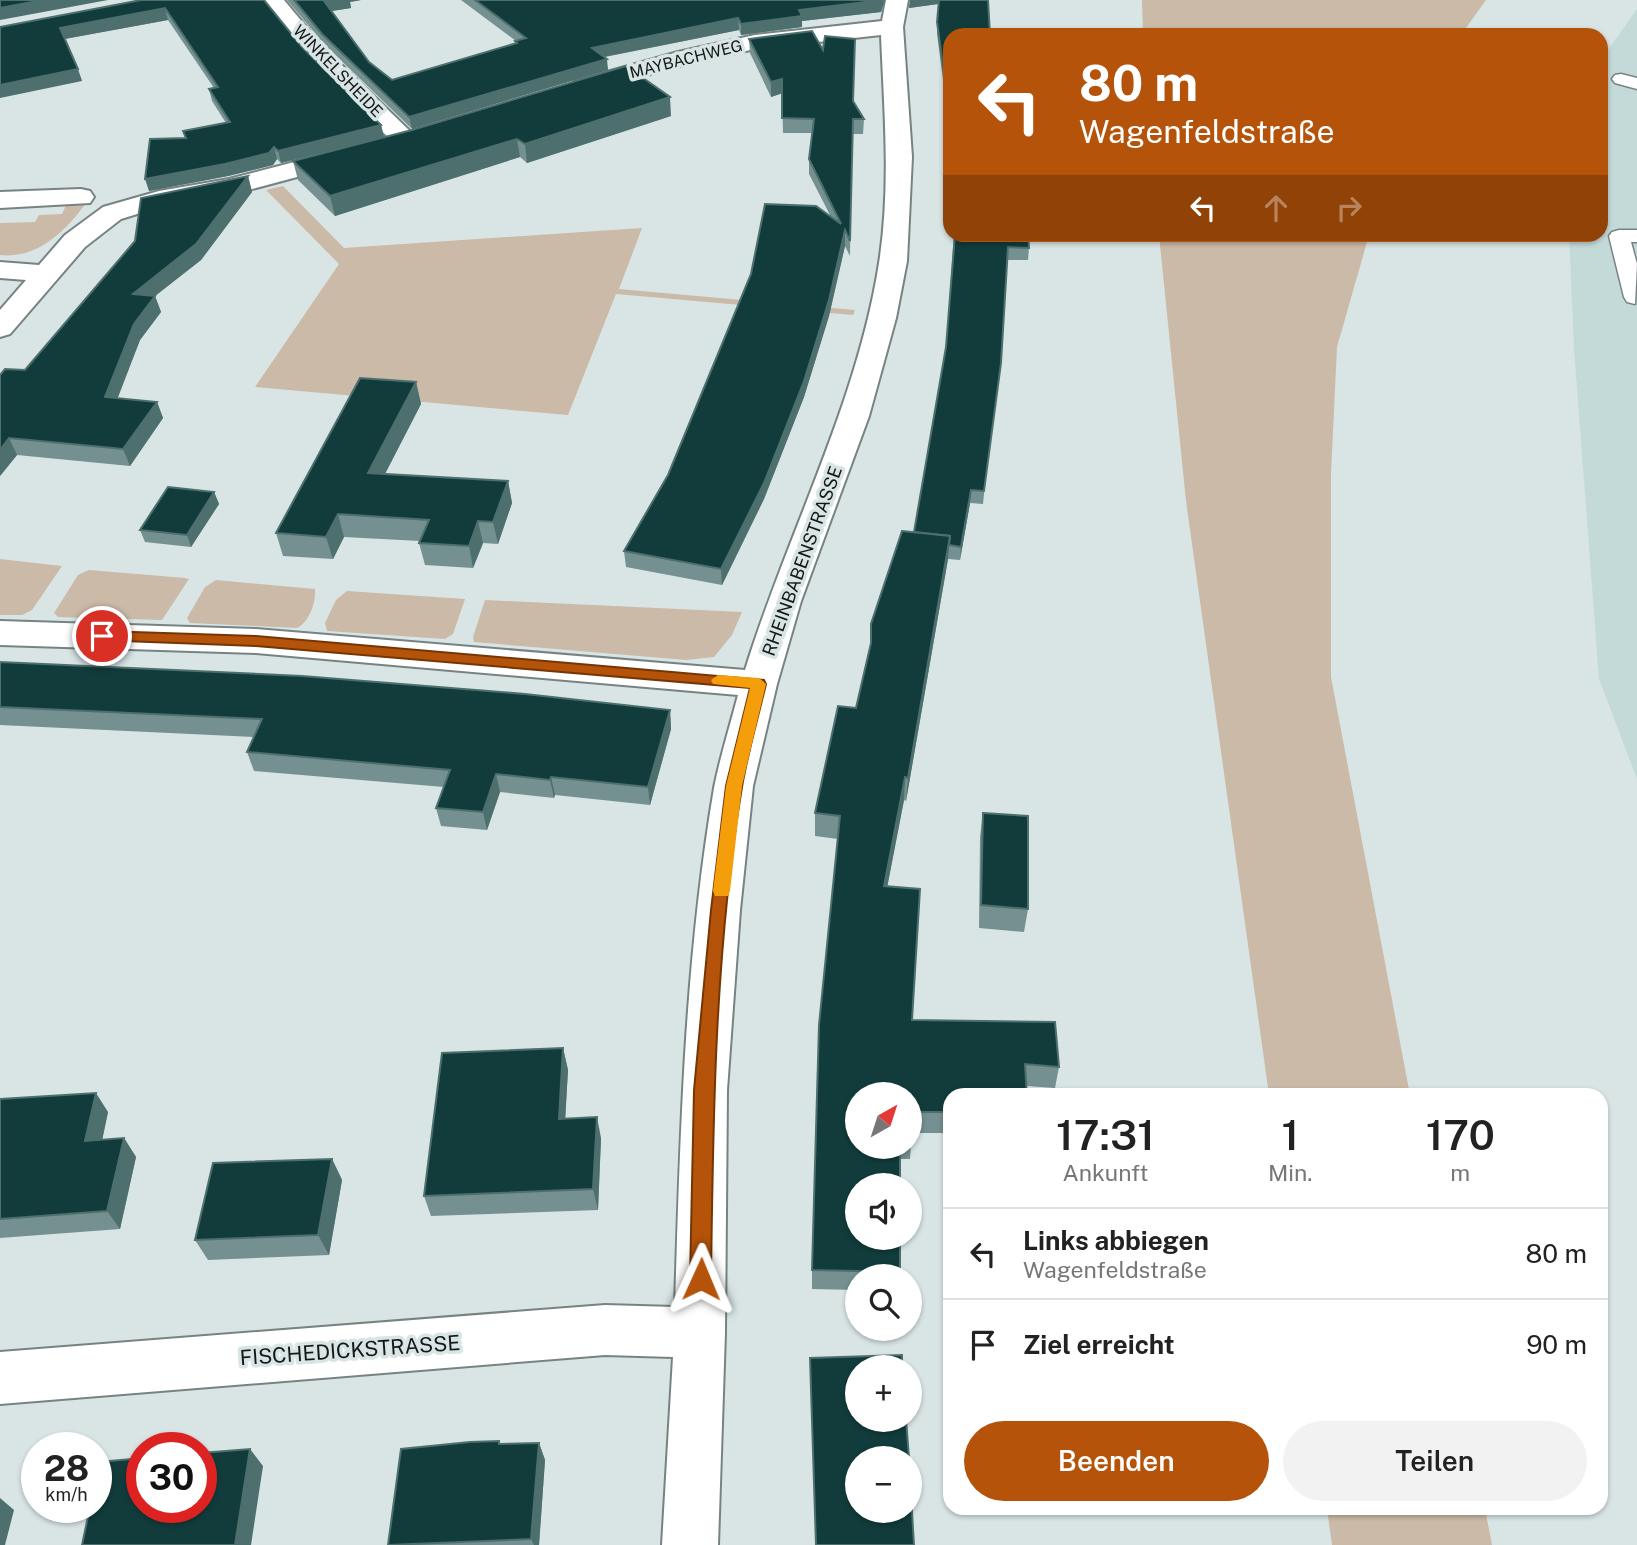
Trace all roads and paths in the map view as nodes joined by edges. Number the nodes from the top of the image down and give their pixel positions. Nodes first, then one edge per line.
1 (272, 0) edge
2 (895, 14) edge
3 (559, 94) edge
4 (431, 133) edge
5 (406, 141) junction
6 (81, 197) dead end
7 (0, 200) edge
8 (1637, 236) edge
9 (0, 270) edge
10 (47, 274) junction
11 (1635, 297) dead end
12 (0, 327) edge
13 (0, 632) edge
14 (759, 684) junction
15 (700, 1333) junction
16 (0, 1378) edge
17 (690, 1545) edge

1 - 5 street, WINKELSHEIDE
2 - 3 street, MAYBACHWEG
2 - 14 street, RHEINBABENSTRASSE
4 - 5 street
5 - 10 street
6 - 7 street
8 - 11 lane
9 - 10 street
10 - 12 street
13 - 14 street
14 - 15 street, RHEINBABENSTRASSE
15 - 16 street, FISCHEDICKSTRASSE
15 - 17 street, RHEINBABENSTRASSE

